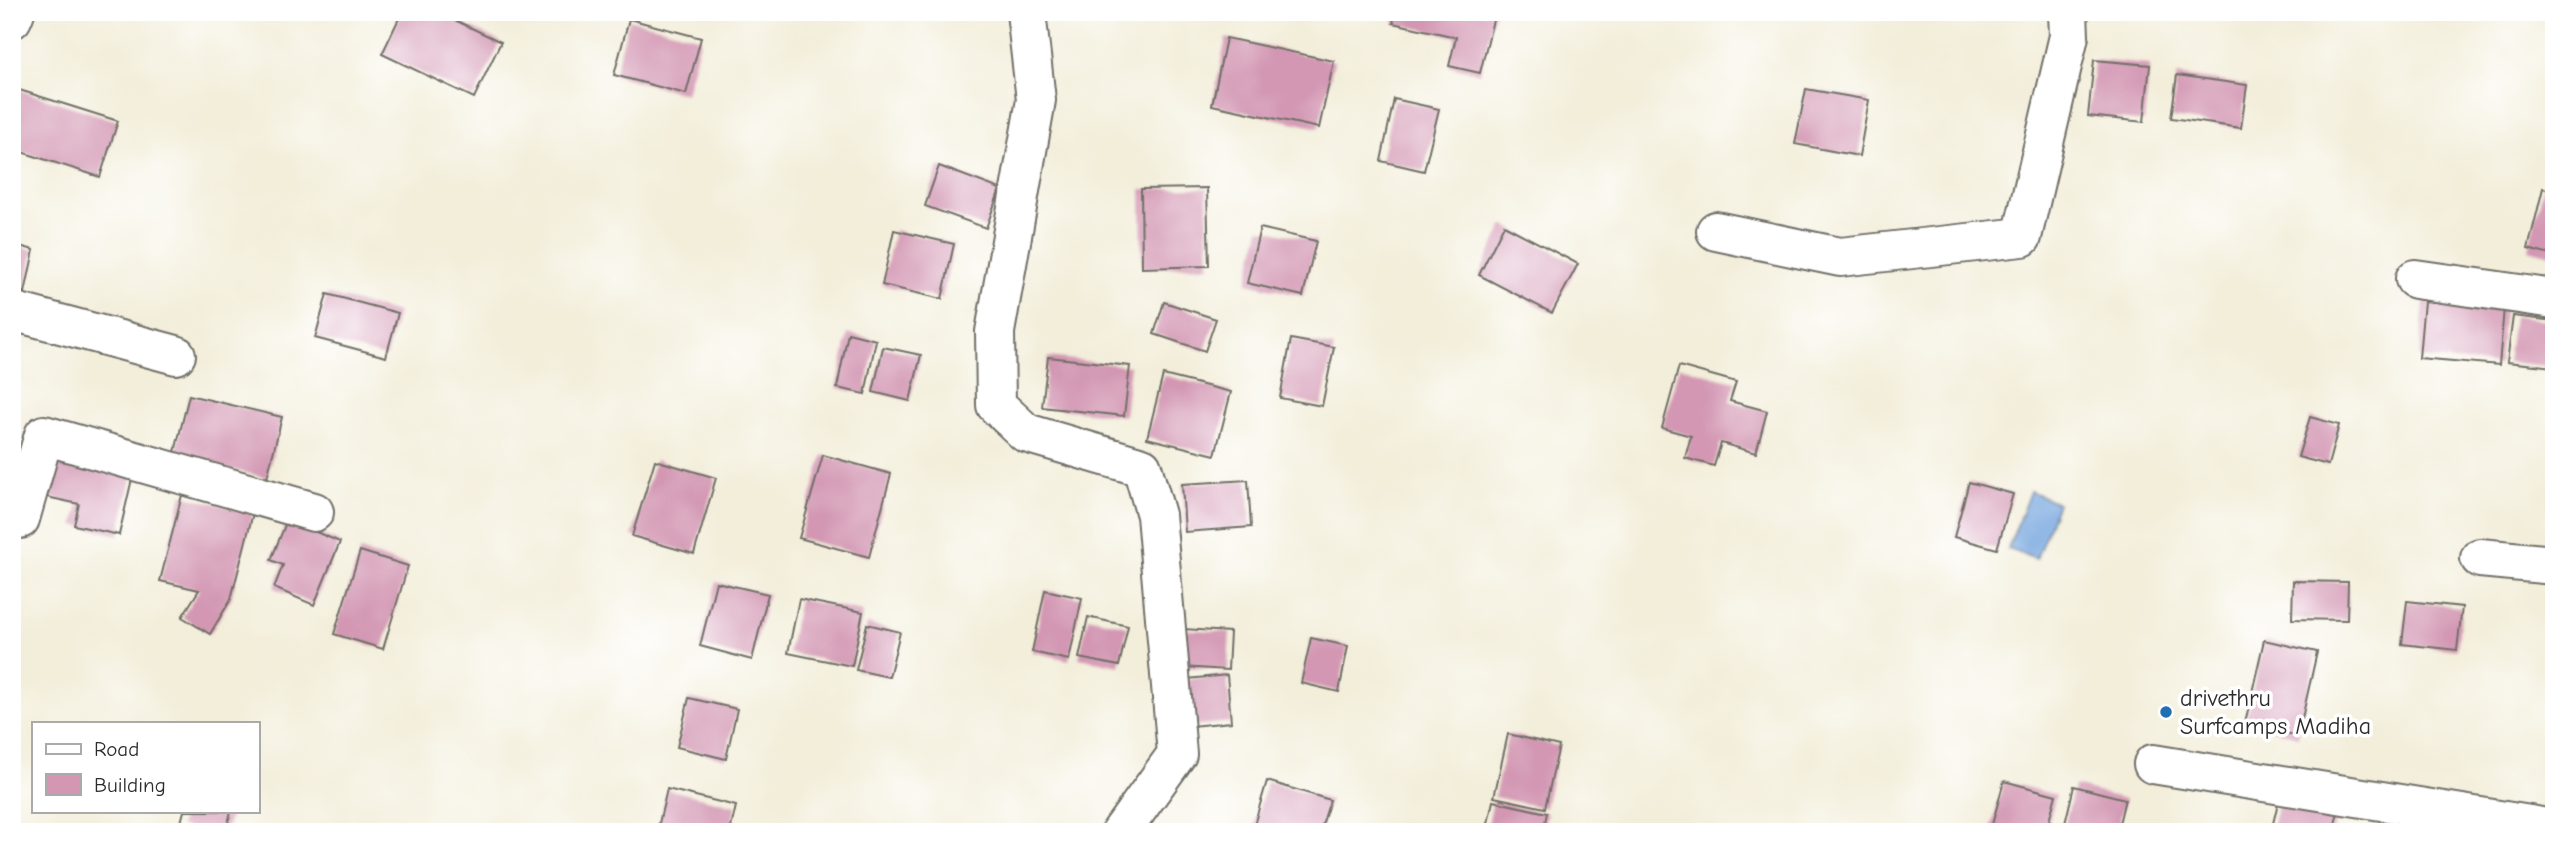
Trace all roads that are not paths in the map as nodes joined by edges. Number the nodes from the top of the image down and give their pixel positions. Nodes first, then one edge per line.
1 (15, 12) edge
2 (1026, 12) edge
3 (2068, 12) edge
4 (12, 19) edge
5 (1716, 231) dead end
6 (2415, 279) dead end
7 (2554, 299) edge
8 (12, 312) edge
9 (176, 355) dead end
10 (314, 512) dead end
11 (12, 520) edge
12 (2480, 558) dead end
13 (2554, 565) edge
14 (2153, 764) dead end
15 (2554, 829) edge
16 (1121, 832) edge

1 - 4 main road
2 - 16 main road
3 - 5 main road
6 - 7 main road
8 - 9 main road
10 - 11 main road
12 - 13 main road
14 - 15 main road

